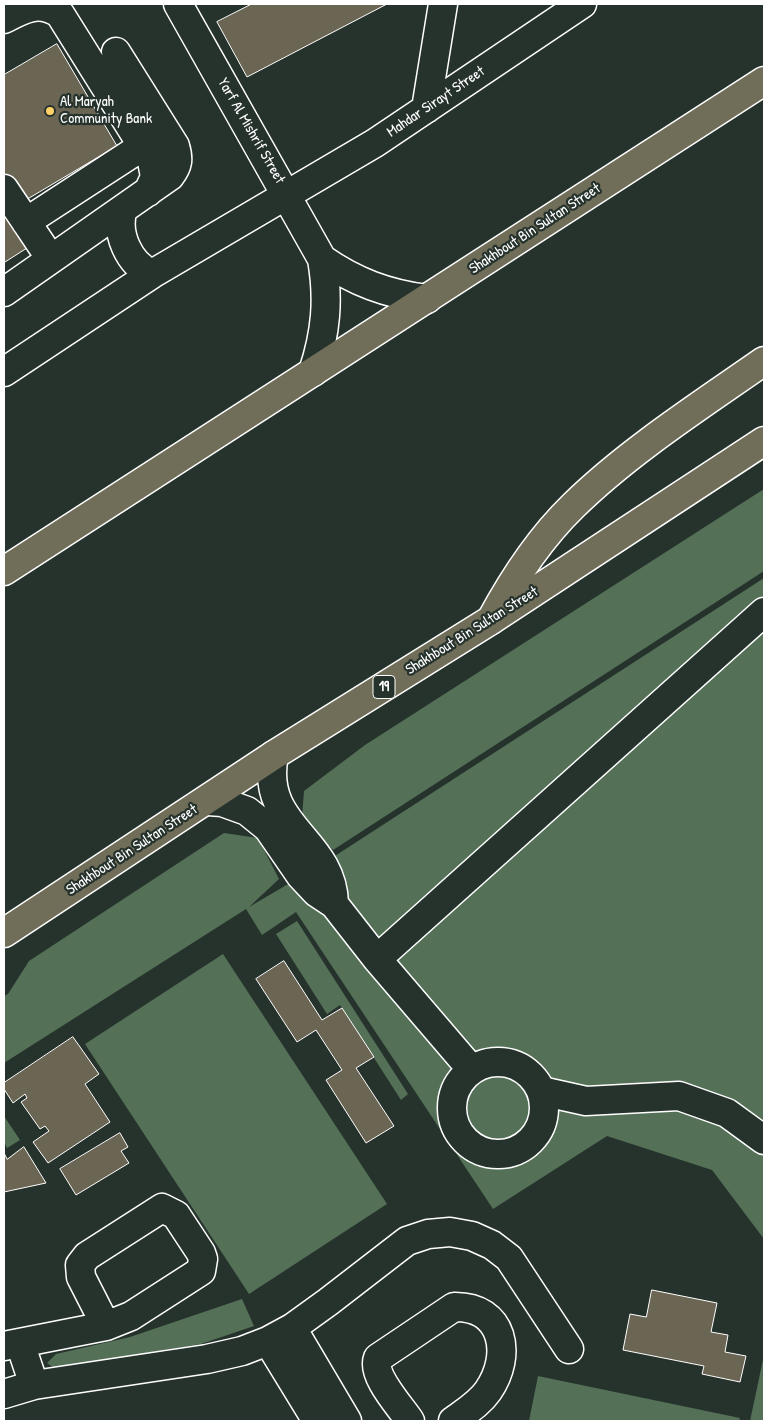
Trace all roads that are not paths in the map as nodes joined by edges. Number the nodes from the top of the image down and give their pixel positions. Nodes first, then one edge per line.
1 (178, 4) edge
2 (443, 4) edge
3 (582, 4) edge
4 (4, 19) edge
5 (116, 52) dead end
6 (764, 82) edge
7 (426, 109) junction
8 (143, 146) junction
9 (4, 189) edge
10 (148, 192) junction
11 (288, 196) junction
12 (123, 209) junction
13 (26, 222) junction
14 (86, 234) junction
15 (51, 259) junction
16 (322, 259) junction
17 (143, 280) junction
18 (4, 292) edge
19 (427, 298) junction
20 (764, 361) edge
21 (4, 372) edge
22 (313, 372) junction
23 (764, 442) edge
24 (4, 571) edge
25 (764, 612) edge
26 (491, 620) junction
27 (274, 755) junction
28 (208, 801) junction
29 (334, 904) junction
30 (4, 933) edge
31 (377, 959) junction
32 (472, 1070) junction
33 (541, 1091) junction
34 (586, 1101) junction
35 (532, 1138) junction
36 (764, 1140) edge
37 (106, 1326) junction
38 (292, 1328) junction
39 (268, 1341) junction
40 (12, 1344) edge
41 (569, 1349) dead end
42 (34, 1385) junction
43 (4, 1394) edge
44 (311, 1418) edge
45 (347, 1421) edge
46 (410, 1421) edge
47 (453, 1421) edge

1 - 11 street, Yarf Al Mishrif Street
2 - 7 street
3 - 7 street, Mahdar Sirayt Street
4 - 8 street
5 - 10 street
6 - 19 main road, Shakhbout Bin Sultan Street
7 - 11 street, Mahdar Sirayt Street
8 - 10 street
8 - 13 street
9 - 13 street
10 - 12 street
11 - 16 street, Yarf Al Mishrif Street
11 - 17 street, Mahdar Sirayt Street
12 - 14 street
12 - 17 street
13 - 15 street
14 - 15 street
14 - 17 street
15 - 18 street
16 - 19 street, Yarf Al Mishrif Street
16 - 22 street, Yarf Al Mishrif Street
17 - 21 street, Mahdar Sirayt Street
19 - 22 main road, Shakhbout Bin Sultan Street
20 - 26 main road
22 - 24 main road, Shakhbout Bin Sultan Street
23 - 26 main road, Shakhbout Bin Sultan Street / 19
25 - 31 street
26 - 27 main road, Shakhbout Bin Sultan Street / 19
27 - 28 main road, Shakhbout Bin Sultan Street / 19
27 - 29 street
28 - 29 street
28 - 30 main road, Shakhbout Bin Sultan Street / 19
29 - 31 street
31 - 32 street
32 - 33 street
32 - 35 street
33 - 34 street
33 - 35 street
34 - 35 street
34 - 36 street
37 - 37 street
37 - 40 street
38 - 39 street
38 - 41 street
38 - 45 street
39 - 42 street
39 - 44 street
40 - 42 street
42 - 43 street
46 - 47 street

